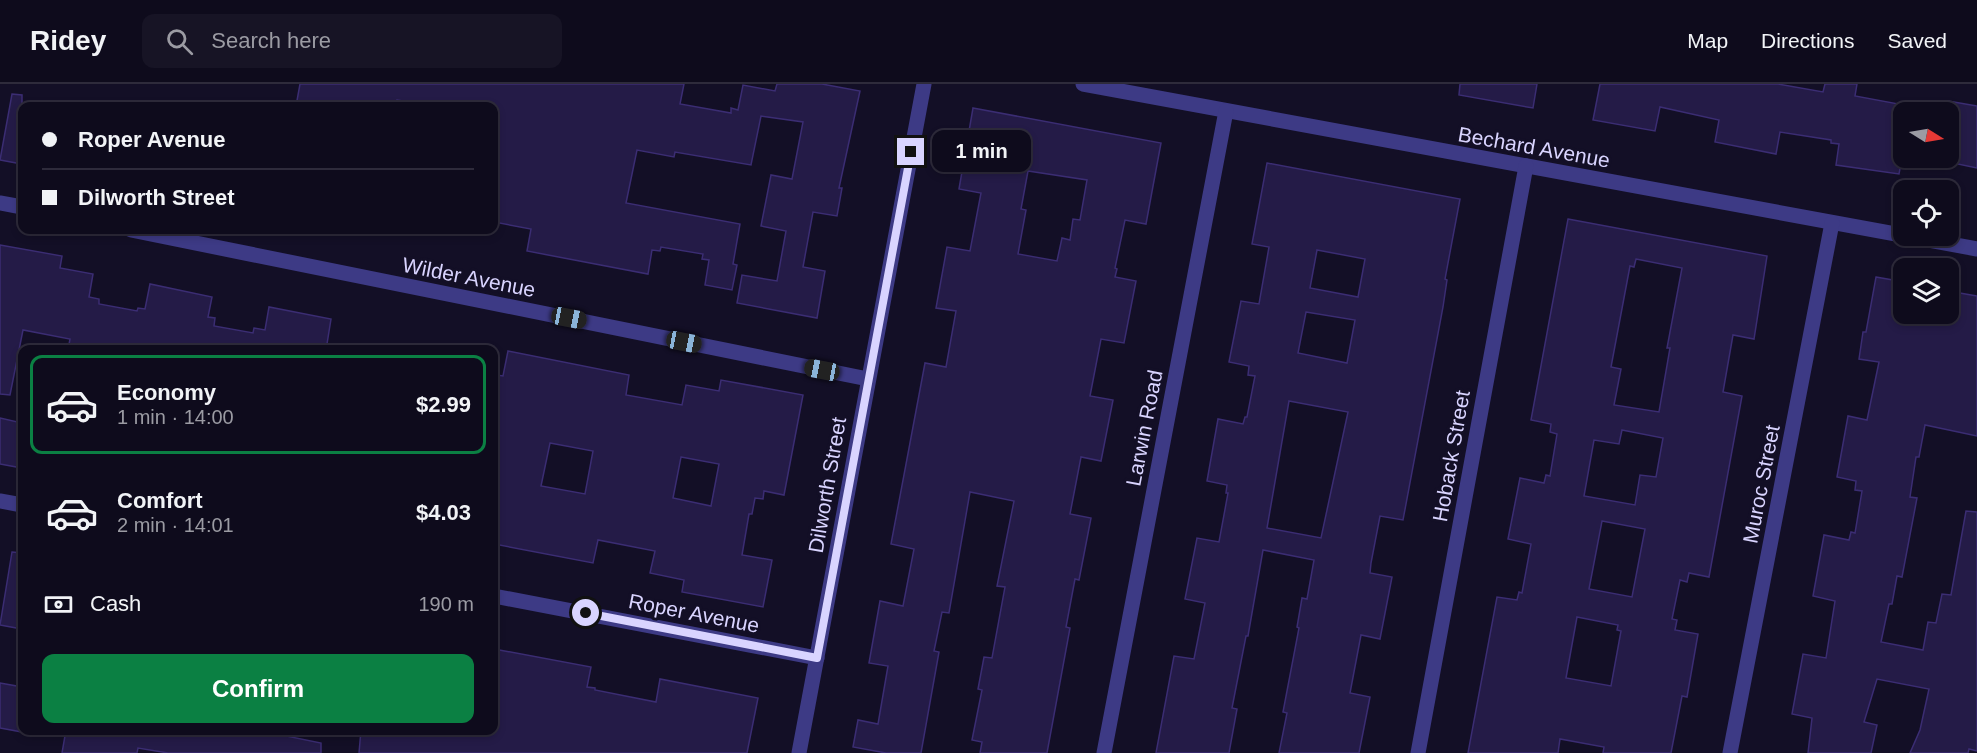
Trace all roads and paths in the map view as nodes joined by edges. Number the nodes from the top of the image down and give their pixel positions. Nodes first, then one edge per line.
1 (924, 84) edge
2 (1083, 84) edge
3 (1226, 111) junction
4 (1526, 166) junction
5 (0, 203) edge
6 (18, 206) edge
7 (1832, 223) junction
8 (151, 234) edge
9 (1977, 249) edge
10 (868, 379) junction
11 (0, 501) edge
12 (18, 504) edge
13 (498, 597) edge
14 (817, 658) junction
15 (799, 753) edge
16 (1104, 753) edge
17 (1418, 753) edge
18 (1730, 753) edge

1 - 10 street, Dilworth Street
2 - 3 street, Bechard Avenue
3 - 4 street, Bechard Avenue
3 - 16 street, Larwin Road
4 - 7 street, Bechard Avenue
4 - 17 street, Hoback Street
5 - 6 street
7 - 9 street, Bechard Avenue
7 - 18 street, Muroc Street
8 - 10 street, Wilder Avenue
10 - 14 street, Dilworth Street
11 - 12 street
13 - 14 street, Roper Avenue
14 - 15 street, Dilworth Street

